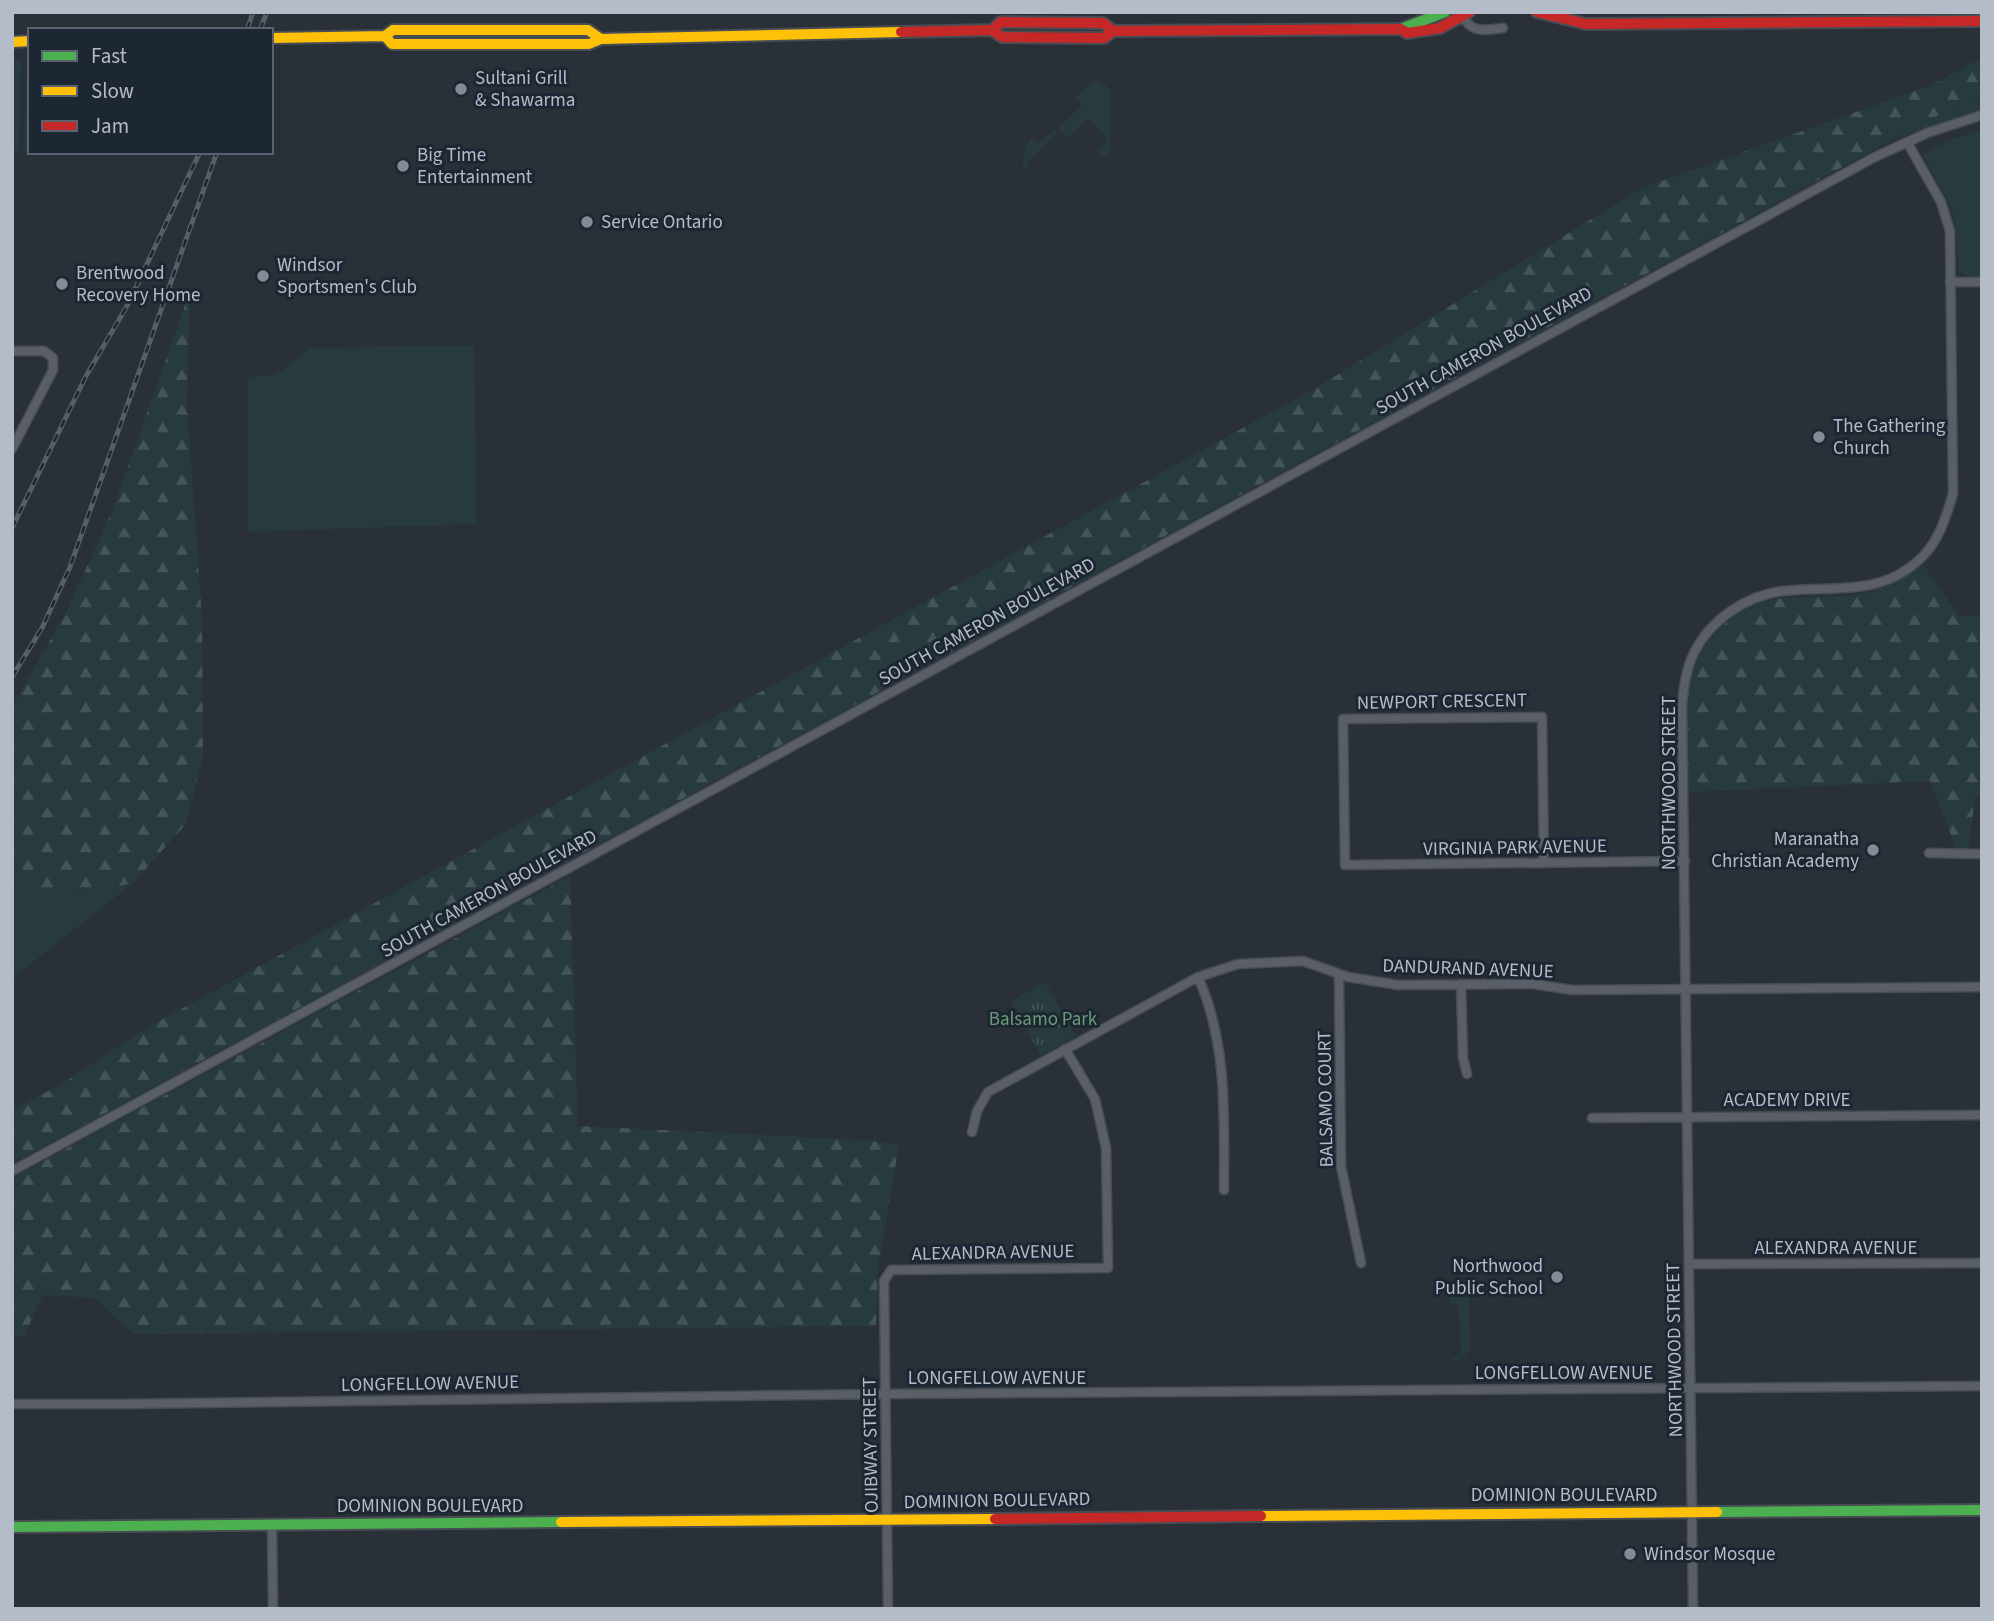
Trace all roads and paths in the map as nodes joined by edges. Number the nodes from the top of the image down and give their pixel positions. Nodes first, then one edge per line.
1 (1445, 12) edge
2 (1537, 12) edge
3 (1466, 15) edge
4 (1045, 17) edge
5 (1058, 17) edge
6 (1982, 21) edge
7 (1503, 28) dead end
8 (1401, 29) junction
9 (992, 30) junction
10 (1113, 30) junction
11 (1058, 37) junction
12 (273, 38) edge
13 (1045, 38) junction
14 (1982, 115) edge
15 (1907, 142) junction
16 (1950, 282) junction
17 (1982, 282) edge
18 (12, 351) edge
19 (12, 449) edge
20 (1929, 853) dead end
21 (1982, 853) edge
22 (1685, 861) junction
23 (1544, 863) junction
24 (1345, 865) joint
25 (1339, 974) junction
26 (1198, 977) junction
27 (1461, 984) junction
28 (1982, 988) edge
29 (1687, 990) junction
30 (1065, 1049) junction
31 (1467, 1074) dead end
32 (1982, 1115) edge
33 (1688, 1116) junction
34 (1592, 1118) dead end
35 (972, 1132) dead end
36 (12, 1171) edge
37 (1224, 1189) dead end
38 (1361, 1263) dead end
39 (1982, 1263) edge
40 (1690, 1264) junction
41 (884, 1281) joint
42 (1982, 1386) edge
43 (1691, 1388) junction
44 (886, 1394) junction
45 (12, 1404) edge
46 (1982, 1510) edge
47 (1693, 1513) junction
48 (888, 1519) junction
49 (272, 1524) junction
50 (12, 1527) edge
51 (273, 1609) edge
52 (888, 1609) edge
53 (1693, 1609) edge

1 - 8 street
2 - 6 street
3 - 7 street
3 - 8 street
4 - 5 street
4 - 9 street
4 - 13 street
5 - 10 street
5 - 11 street
8 - 10 street
9 - 12 street
9 - 13 street
10 - 11 street
11 - 13 street
14 - 15 street, SOUTH CAMERON BOULEVARD
15 - 16 street, NORTHWOOD STREET
15 - 36 street, SOUTH CAMERON BOULEVARD
16 - 17 street
16 - 22 street, NORTHWOOD STREET
18 - 19 street
20 - 21 street
22 - 23 street, VIRGINIA PARK AVENUE
22 - 29 street, NORTHWOOD STREET
23 - 24 street, VIRGINIA PARK AVENUE
23 - 24 street, NEWPORT CRESCENT
25 - 26 street, DANDURAND AVENUE
25 - 27 street, DANDURAND AVENUE
25 - 38 street, BALSAMO COURT
26 - 30 street, DANDURAND AVENUE
26 - 37 street
27 - 29 street, DANDURAND AVENUE
27 - 31 street
28 - 29 street, DANDURAND AVENUE
29 - 33 street, NORTHWOOD STREET
30 - 35 street, DANDURAND AVENUE
30 - 41 street, ALEXANDRA AVENUE
32 - 33 street, ACADEMY DRIVE
33 - 34 street, ACADEMY DRIVE
33 - 40 street, NORTHWOOD STREET
39 - 40 street, ALEXANDRA AVENUE
40 - 43 street, NORTHWOOD STREET
41 - 44 street, OJIBWAY STREET
42 - 43 street, LONGFELLOW AVENUE
43 - 44 street, LONGFELLOW AVENUE
43 - 47 street, NORTHWOOD STREET
44 - 45 street, LONGFELLOW AVENUE
44 - 48 street, OJIBWAY STREET
46 - 47 street, DOMINION BOULEVARD
47 - 48 street, DOMINION BOULEVARD
47 - 53 street, NORTHWOOD STREET
48 - 49 street, DOMINION BOULEVARD
48 - 52 street, OJIBWAY STREET
49 - 50 street, DOMINION BOULEVARD
49 - 51 street

